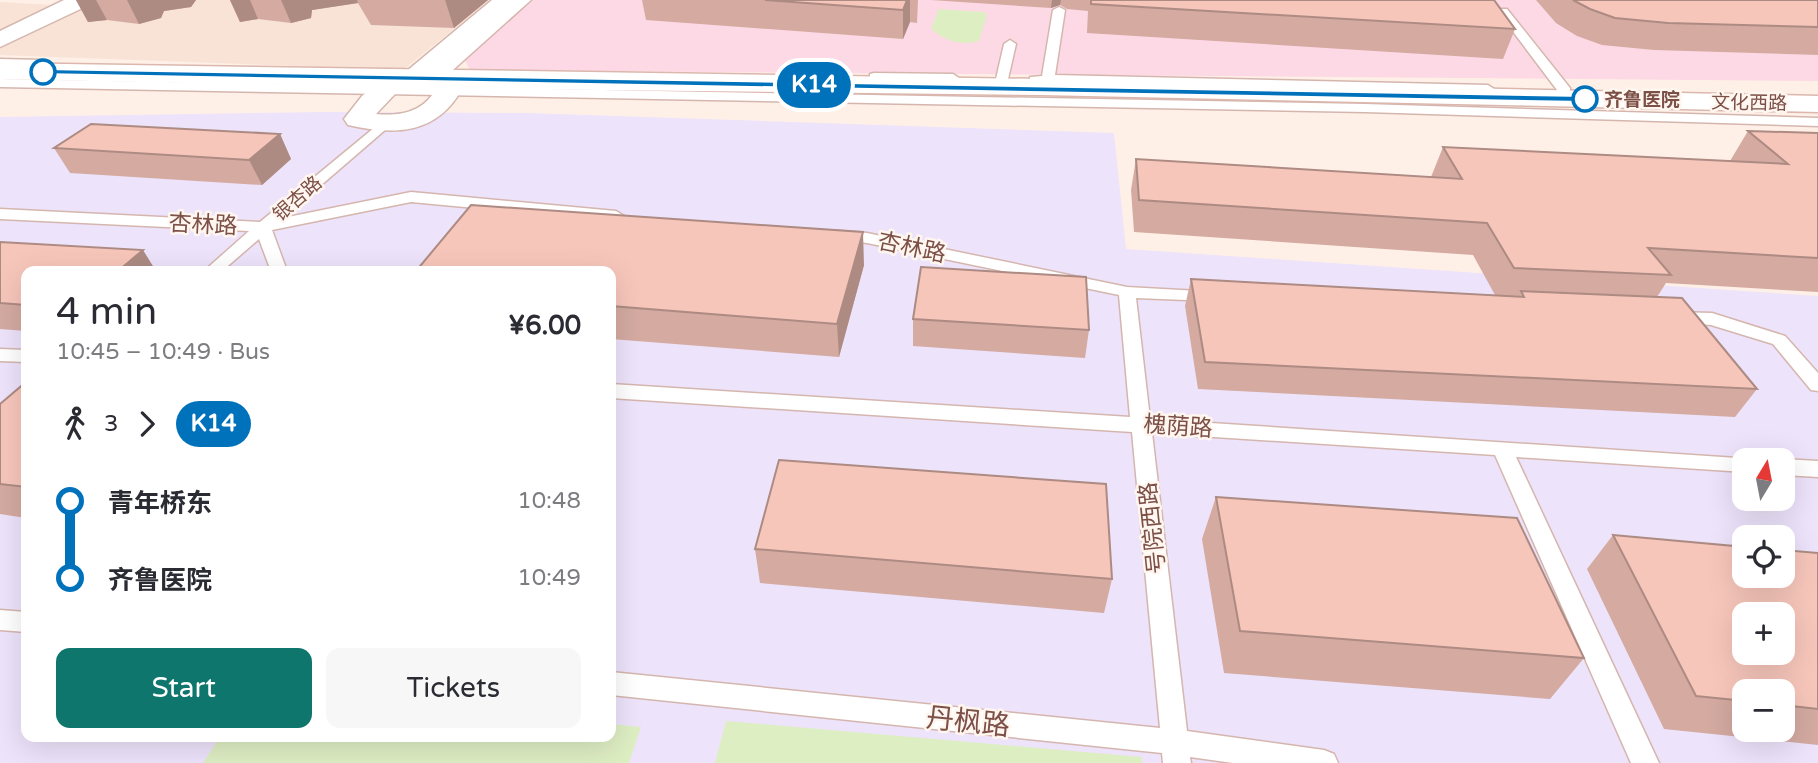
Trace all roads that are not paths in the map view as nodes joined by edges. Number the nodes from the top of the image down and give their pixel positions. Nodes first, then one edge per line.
1 (81, 0) edge
2 (505, 0) edge
3 (520, 0) edge
4 (1060, 4) edge
5 (1498, 4) edge
6 (0, 40) edge
7 (1010, 44) dead end
8 (0, 63) edge
9 (0, 71) edge
10 (1002, 79) junction
11 (1048, 80) junction
12 (0, 83) edge
13 (418, 85) junction
14 (1565, 91) junction
15 (1818, 96) edge
16 (1810, 113) edge
17 (1818, 122) edge
18 (381, 126) junction
19 (1818, 133) edge
20 (0, 214) edge
21 (632, 217) edge
22 (263, 227) junction
23 (826, 234) edge
24 (218, 266) edge
25 (277, 266) edge
26 (1127, 292) junction
27 (1224, 297) edge
28 (1656, 317) edge
29 (0, 355) edge
30 (21, 356) edge
31 (1818, 385) edge
32 (616, 391) edge
33 (1141, 423) junction
34 (1502, 448) junction
35 (1732, 463) edge
36 (1796, 468) edge
37 (1818, 469) edge
38 (0, 620) edge
39 (21, 622) edge
40 (616, 685) edge
41 (1176, 753) edge
42 (1324, 763) edge
43 (1645, 763) edge

1 - 6 main road
2 - 13 main road
3 - 13 main road
4 - 11 lane
5 - 14 lane
7 - 10 lane
8 - 13 lane
9 - 13 main road, 文化西路
10 - 11 lane
10 - 13 lane
11 - 14 lane
12 - 13 lane
13 - 16 lane
13 - 16 main road, 文化西路
13 - 18 main road
13 - 18 main road
14 - 15 lane
16 - 17 lane
16 - 19 lane
18 - 22 lane, 银杏路
20 - 22 lane, 杏林路
21 - 22 lane, 杏林路
22 - 24 lane, 银杏路
22 - 25 lane
23 - 26 lane, 杏林路
26 - 27 lane, 杏林路
26 - 33 lane, 号院西路
28 - 31 lane
29 - 30 lane
32 - 33 lane, 槐荫路
33 - 34 lane, 槐荫路
33 - 41 lane, 号院西路
34 - 35 lane, 槐荫路
34 - 43 lane
36 - 37 lane
38 - 39 lane
40 - 41 lane, 丹枫路
41 - 42 lane, 丹枫路

